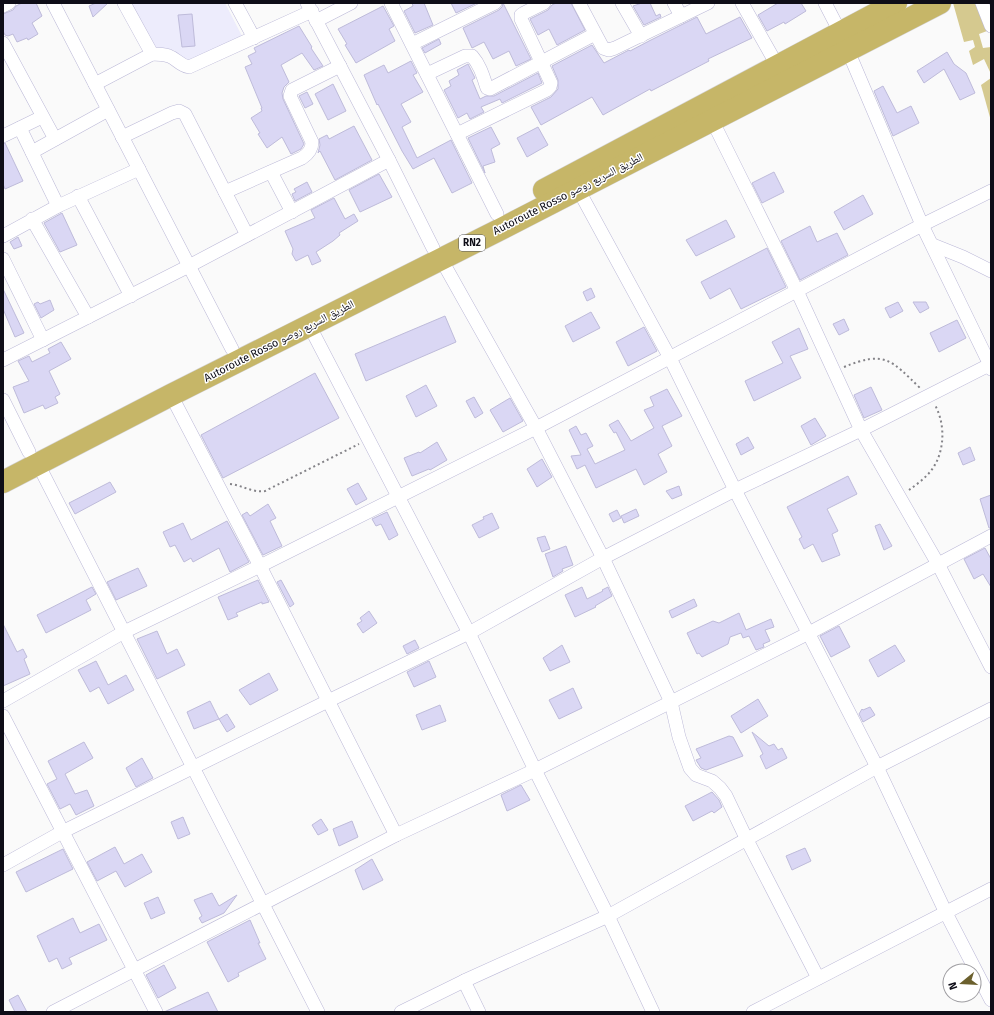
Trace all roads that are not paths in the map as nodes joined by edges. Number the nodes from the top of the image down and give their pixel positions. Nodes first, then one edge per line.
1 (9, 3) edge
2 (53, 3) edge
3 (124, 3) edge
4 (235, 3) edge
5 (351, 3) edge
6 (391, 3) edge
7 (495, 3) edge
8 (544, 3) edge
9 (579, 3) edge
10 (622, 3) edge
11 (674, 3) edge
12 (708, 3) edge
13 (742, 3) edge
14 (825, 3) edge
15 (896, 3) edge
16 (940, 3) edge
17 (982, 3) edge
18 (3, 6) edge
19 (312, 12) edge
20 (681, 16) junction
21 (991, 26) edge
22 (596, 34) junction
23 (641, 36) junction
24 (254, 38) junction
25 (844, 41) junction
26 (3, 43) edge
27 (412, 44) junction
28 (152, 54) junction
29 (541, 63) junction
30 (777, 65) junction
31 (340, 66) junction
32 (427, 74) junction
33 (95, 84) junction
34 (108, 110) junction
35 (42, 117) junction
36 (712, 120) junction
37 (20, 128) junction
38 (457, 134) junction
39 (3, 136) edge
40 (122, 137) junction
41 (55, 139) junction
42 (32, 152) junction
43 (389, 160) junction
44 (139, 169) junction
45 (271, 172) junction
46 (578, 189) junction
47 (991, 191) edge
48 (225, 192) junction
49 (78, 196) junction
50 (58, 206) junction
51 (292, 212) junction
52 (498, 214) junction
53 (32, 219) junction
54 (922, 225) junction
55 (248, 235) junction
56 (3, 236) edge
57 (933, 246) junction
58 (437, 254) junction
59 (3, 259) edge
60 (189, 266) junction
61 (991, 271) edge
62 (797, 291) junction
63 (131, 296) junction
64 (88, 317) junction
65 (309, 325) junction
66 (43, 340) junction
67 (232, 349) junction
68 (670, 358) junction
69 (3, 360) edge
70 (991, 366) edge
71 (171, 395) junction
72 (3, 400) edge
73 (536, 428) junction
74 (861, 430) junction
75 (33, 458) junction
76 (3, 465) edge
77 (3, 482) edge
78 (735, 490) junction
79 (398, 497) junction
80 (991, 536) edge
81 (603, 558) junction
82 (938, 564) junction
83 (260, 566) junction
84 (124, 632) junction
85 (468, 633) junction
86 (809, 633) junction
87 (991, 667) edge
88 (3, 701) edge
89 (328, 701) junction
90 (671, 702) junction
91 (991, 709) edge
92 (3, 716) edge
93 (877, 766) junction
94 (192, 768) junction
95 (535, 770) junction
96 (62, 832) junction
97 (396, 835) junction
98 (747, 840) junction
99 (3, 865) edge
100 (991, 889) edge
101 (262, 903) junction
102 (946, 912) junction
103 (608, 916) junction
104 (134, 970) junction
105 (818, 978) junction
106 (464, 981) junction
107 (991, 1000) edge
108 (53, 1012) edge
109 (156, 1012) edge
110 (318, 1012) edge
111 (401, 1012) edge
112 (480, 1012) edge
113 (653, 1012) edge
114 (753, 1012) edge

1 - 18 street
2 - 33 street
3 - 28 street
4 - 24 street
5 - 19 street
6 - 27 street
7 - 27 street
8 - 29 street
9 - 22 street
10 - 23 street
11 - 20 street
12 - 20 street
13 - 30 street
14 - 25 street
15 - 25 highway, Autoroute Rosso الطريق السريع روصو / RN2
16 - 25 highway, Autoroute Rosso الطريق السريع روصو / RN2
17 - 21 street
19 - 24 street
19 - 31 street
20 - 23 street
22 - 23 street
22 - 29 street
24 - 28 street
25 - 30 highway, Autoroute Rosso الطريق السريع روصو / RN2
25 - 36 highway, Autoroute Rosso الطريق السريع روصو / RN2
25 - 54 street
26 - 35 street
27 - 32 street
28 - 33 street
29 - 32 street
29 - 38 street
30 - 52 highway, Autoroute Rosso الطريق السريع روصو / RN2
31 - 43 street
31 - 45 street
32 - 38 street
33 - 34 street
34 - 40 street
34 - 41 street
35 - 37 street
35 - 41 street
36 - 46 highway, Autoroute Rosso الطريق السريع روصو / RN2
36 - 62 street
37 - 39 street
37 - 42 street
38 - 52 street
40 - 44 street
40 - 48 street
41 - 42 street
42 - 50 street
43 - 51 street
43 - 58 street
44 - 49 street
44 - 60 street
45 - 48 street
45 - 51 street
46 - 58 highway, Autoroute Rosso الطريق السريع روصو / RN2
46 - 68 street
47 - 54 street
48 - 55 street
49 - 50 street
49 - 63 street
50 - 53 street
51 - 55 street
52 - 58 highway, Autoroute Rosso الطريق السريع روصو / RN2
53 - 56 street
53 - 64 street
54 - 57 street
54 - 62 street
55 - 60 street
57 - 61 street
57 - 70 street
58 - 65 highway, Autoroute Rosso الطريق السريع روصو / RN2
58 - 67 highway, Autoroute Rosso الطريق السريع روصو / RN2
58 - 73 street
59 - 66 street
60 - 63 street
60 - 67 street
62 - 68 street
62 - 74 street
63 - 64 street
64 - 66 street
65 - 71 highway, Autoroute Rosso الطريق السريع روصو / RN2
65 - 79 street
66 - 69 street
67 - 75 highway, Autoroute Rosso الطريق السريع روصو / RN2
68 - 73 street
68 - 78 street
70 - 74 street
71 - 75 highway, Autoroute Rosso الطريق السريع روصو / RN2
71 - 83 street
72 - 75 street
73 - 79 street
73 - 81 street
74 - 78 street
74 - 82 street
75 - 76 highway, Autoroute Rosso الطريق السريع روصو / RN2
75 - 77 highway, Autoroute Rosso الطريق السريع روصو / RN2
75 - 84 street
78 - 81 street
78 - 86 street
79 - 83 street
79 - 85 street
80 - 82 street
81 - 85 street
81 - 90 street
82 - 86 street
82 - 87 street
83 - 84 street
83 - 89 street
84 - 88 street
84 - 94 street
85 - 89 street
85 - 95 street
86 - 90 street
86 - 93 street
89 - 94 street
89 - 97 street
90 - 95 street
90 - 98 street
91 - 93 street
92 - 96 street
93 - 98 street
93 - 102 street
94 - 96 street
94 - 101 street
95 - 97 street
95 - 103 street
96 - 99 street
96 - 104 street
97 - 101 street
98 - 103 street
98 - 105 street
100 - 102 street
101 - 104 street
101 - 110 street
102 - 105 street
102 - 107 street
103 - 106 street
103 - 113 street
104 - 108 street
104 - 109 street
105 - 114 street
106 - 111 street
106 - 112 street

